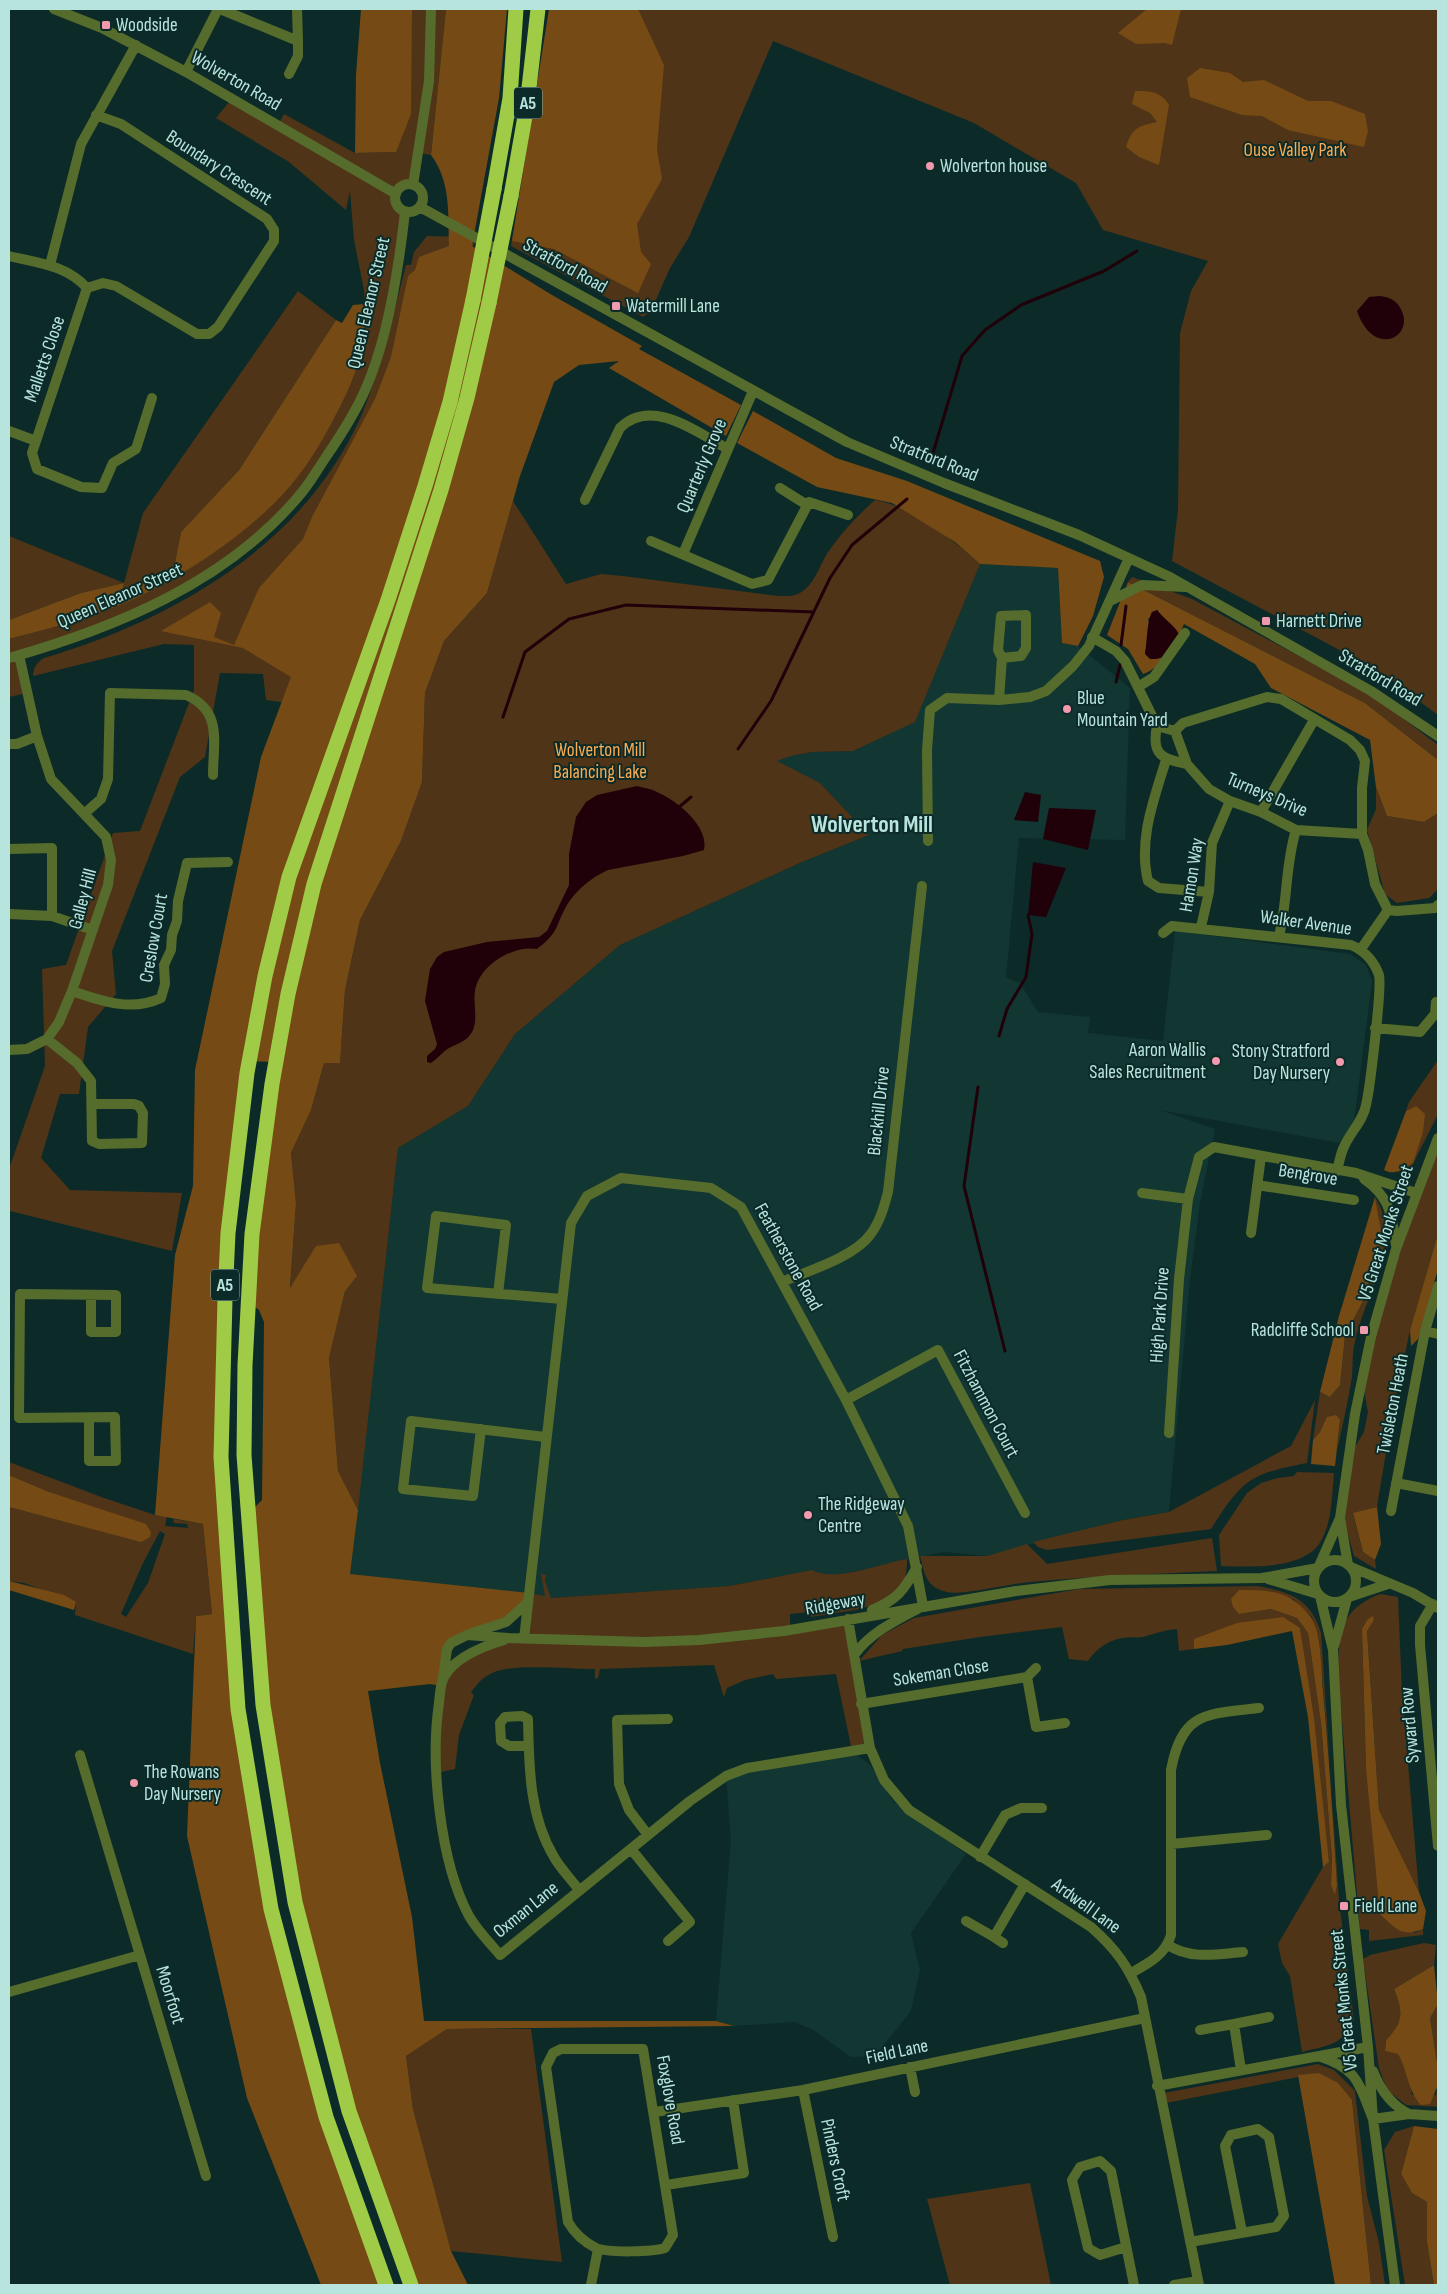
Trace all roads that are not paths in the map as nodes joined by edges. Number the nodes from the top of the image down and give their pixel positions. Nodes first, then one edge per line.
1 (54, 9) edge
2 (219, 9) edge
3 (297, 9) edge
4 (431, 9) edge
5 (516, 9) edge
6 (538, 9) edge
7 (298, 41) junction
8 (136, 45) junction
9 (186, 72) junction
10 (289, 74) dead end
11 (96, 115) junction
12 (413, 185) junction
13 (396, 194) junction
14 (420, 207) junction
15 (405, 212) junction
16 (9, 256) edge
17 (50, 265) junction
18 (87, 288) junction
19 (754, 392) junction
20 (152, 398) dead end
21 (9, 431) edge
22 (36, 441) junction
23 (728, 449) junction
24 (780, 488) dead end
25 (585, 500) dead end
26 (807, 505) junction
27 (848, 515) dead end
28 (651, 541) dead end
29 (683, 554) junction
30 (1129, 558) junction
31 (1188, 587) junction
32 (1110, 601) junction
33 (1185, 633) dead end
34 (1092, 637) junction
35 (14, 656) edge
36 (1002, 658) junction
37 (1138, 687) junction
38 (999, 700) junction
39 (1314, 720) junction
40 (1157, 726) junction
41 (1175, 732) junction
42 (37, 736) junction
43 (1438, 736) edge
44 (9, 744) edge
45 (1166, 760) junction
46 (1187, 764) junction
47 (213, 776) dead end
48 (1230, 801) junction
49 (1261, 812) junction
50 (85, 813) junction
51 (1296, 830) junction
52 (1362, 834) junction
53 (928, 841) dead end
54 (9, 848) edge
55 (228, 862) dead end
56 (922, 886) dead end
57 (1209, 892) junction
58 (1437, 909) edge
59 (1388, 910) junction
60 (9, 914) edge
61 (52, 916) junction
62 (1201, 927) junction
63 (93, 930) junction
64 (1163, 933) dead end
65 (1279, 936) junction
66 (1361, 950) junction
67 (72, 991) junction
68 (1436, 1002) dead end
69 (1375, 1028) junction
70 (47, 1039) junction
71 (9, 1050) edge
72 (92, 1104) junction
73 (1438, 1138) edge
74 (1261, 1156) junction
75 (1337, 1171) junction
76 (1356, 1173) junction
77 (1258, 1185) junction
78 (1142, 1193) dead end
79 (1416, 1193) junction
80 (1188, 1199) junction
81 (1354, 1200) dead end
82 (1251, 1233) dead end
83 (1396, 1249) junction
84 (782, 1282) junction
85 (1438, 1286) edge
86 (498, 1294) junction
87 (90, 1296) dead end
88 (562, 1299) junction
89 (1425, 1330) junction
90 (1438, 1334) edge
91 (14, 1368) edge
92 (846, 1400) junction
93 (89, 1418) junction
94 (482, 1429) junction
95 (1169, 1433) dead end
96 (545, 1437) junction
97 (1396, 1483) junction
98 (1438, 1491) edge
99 (1391, 1511) dead end
100 (1025, 1513) dead end
101 (1340, 1518) junction
102 (1349, 1566) junction
103 (917, 1567) junction
104 (1319, 1567) junction
105 (1262, 1578) junction
106 (1388, 1584) junction
107 (1319, 1595) junction
108 (1348, 1598) junction
109 (527, 1603) junction
110 (923, 1606) junction
111 (1436, 1606) edge
112 (848, 1620) junction
113 (466, 1635) junction
114 (508, 1638) junction
115 (524, 1639) junction
116 (1333, 1650) junction
117 (854, 1655) junction
118 (1036, 1668) dead end
119 (1027, 1677) junction
120 (443, 1678) junction
121 (861, 1704) junction
122 (1258, 1708) dead end
123 (668, 1719) dead end
124 (1065, 1723) dead end
125 (528, 1746) dead end
126 (870, 1748) junction
127 (80, 1755) dead end
128 (1042, 1808) dead end
129 (648, 1835) junction
130 (1267, 1835) dead end
131 (1171, 1844) junction
132 (1438, 1846) edge
133 (630, 1849) junction
134 (980, 1857) junction
135 (1025, 1884) junction
136 (579, 1890) junction
137 (966, 1921) dead end
138 (668, 1940) dead end
139 (1168, 1945) junction
140 (1244, 1952) dead end
141 (140, 1955) junction
142 (1131, 1973) junction
143 (9, 1992) edge
144 (1269, 2017) dead end
145 (1145, 2018) junction
146 (1234, 2024) junction
147 (1200, 2030) dead end
148 (1368, 2047) junction
149 (1317, 2056) junction
150 (1369, 2061) junction
151 (910, 2067) junction
152 (1241, 2070) junction
153 (1157, 2086) junction
154 (803, 2090) junction
155 (915, 2092) dead end
156 (733, 2100) junction
157 (655, 2112) junction
158 (1408, 2114) junction
159 (1438, 2116) edge
160 (1373, 2119) junction
161 (206, 2176) dead end
162 (666, 2185) junction
163 (1242, 2232) junction
164 (833, 2236) dead end
165 (1190, 2242) junction
166 (1126, 2247) junction
167 (598, 2249) junction
168 (1198, 2283) edge
169 (386, 2285) edge
170 (411, 2285) edge
171 (591, 2285) edge
172 (1134, 2285) edge
173 (1174, 2285) edge
174 (1395, 2285) edge

1 - 8 street, Wolverton Road
2 - 7 street
2 - 9 street
3 - 7 street
4 - 12 street
5 - 169 highway, A5, bridge
6 - 170 highway, A5, bridge
7 - 10 street
8 - 9 street, Wolverton Road
8 - 11 street
9 - 13 street, Wolverton Road
11 - 17 street
11 - 18 street, Boundary Crescent
12 - 13 street
12 - 14 street
13 - 15 street
14 - 15 street
14 - 19 street, Stratford Road
15 - 35 street, Queen Eleanor Street
16 - 17 street
17 - 18 street
18 - 22 street, Malletts Close
19 - 23 street, Quarterly Grove
19 - 30 street, Stratford Road
20 - 22 street, Malletts Close
21 - 22 street
23 - 25 street
23 - 29 street, Quarterly Grove
24 - 26 street
26 - 27 street
26 - 29 street
28 - 29 street
30 - 31 street, Stratford Road
30 - 32 street
31 - 32 street
31 - 43 street, Stratford Road
32 - 34 street
33 - 37 street
34 - 37 street
34 - 38 street
35 - 42 street, Galley Hill
36 - 36 street
36 - 38 street
37 - 40 street
38 - 53 street
39 - 41 street
39 - 49 street
39 - 52 street
40 - 41 street
40 - 45 street
41 - 46 street, Turneys Drive
42 - 44 street
42 - 50 street, Galley Hill
45 - 46 street
45 - 57 street
46 - 48 street, Turneys Drive
47 - 50 street
48 - 49 street, Turneys Drive
48 - 57 street, Hamon Way
49 - 51 street, Turneys Drive
50 - 63 street, Galley Hill
51 - 52 street, Turneys Drive
51 - 65 street
52 - 59 street
54 - 61 street
55 - 67 street, Creslow Court
56 - 84 street, Blackhill Drive
57 - 62 street, Hamon Way
58 - 59 street
59 - 66 street
60 - 61 street
61 - 63 street
62 - 64 street, Walker Avenue
62 - 65 street, Walker Avenue
63 - 67 street, Galley Hill
65 - 66 street, Walker Avenue
66 - 69 street, Walker Avenue
67 - 70 street, Galley Hill
68 - 69 street
69 - 75 street, Walker Avenue
70 - 71 street
70 - 72 street
72 - 72 street
73 - 79 street, V5 Great Monks Street
74 - 75 street, High Park Drive
74 - 77 street, Bengrove
74 - 80 street, High Park Drive
75 - 76 street, High Park Drive
76 - 79 street, High Park Drive
76 - 83 street, High Park Drive
77 - 81 street, Bengrove
77 - 82 street, Bengrove
78 - 80 street
79 - 83 street, V5 Great Monks Street
80 - 95 street, High Park Drive
83 - 101 street, V5 Great Monks Street
84 - 88 street, Featherstone Road
84 - 92 street, Featherstone Road
85 - 89 street, Twisleton Heath
86 - 86 street
86 - 88 street
87 - 91 street
88 - 96 street, Featherstone Road
89 - 90 street, Twisleton Heath
89 - 97 street, Twisleton Heath
91 - 93 street
92 - 100 street, Fitzhammon Court
92 - 103 street, Featherstone Road
93 - 93 street
94 - 94 street
94 - 96 street
96 - 109 street, Featherstone Road
97 - 98 street, Twisleton Heath
97 - 99 street, Twisleton Heath
101 - 102 street, V5 Great Monks Street
101 - 104 street, V5 Great Monks Street
102 - 104 street
102 - 106 street
102 - 108 street
103 - 110 street, Featherstone Road
103 - 112 street
104 - 105 street, Ridgeway
104 - 107 street
105 - 107 street, Ridgeway
105 - 110 street, Ridgeway
106 - 108 street
106 - 111 street
107 - 108 street
107 - 116 street, V5 Great Monks Street
108 - 116 street, V5 Great Monks Street
109 - 113 street
109 - 115 street, Featherstone Road
110 - 112 street, Ridgeway
110 - 117 street
111 - 132 street, Syward Row
112 - 115 street, Ridgeway
112 - 117 street, Ardwell Lane
113 - 114 street, Ridgeway
113 - 120 street
114 - 115 street, Ridgeway
114 - 120 street
116 - 148 street, V5 Great Monks Street
117 - 121 street, Ardwell Lane
118 - 119 street
119 - 121 street, Sokeman Close
119 - 124 street
120 - 136 street, Oxman Lane
121 - 126 street, Ardwell Lane
122 - 131 street
123 - 129 street
125 - 136 street
126 - 129 street, Oxman Lane
126 - 134 street, Ardwell Lane
127 - 141 street
128 - 134 street
129 - 133 street, Oxman Lane
130 - 131 street
131 - 139 street
133 - 136 street, Oxman Lane
133 - 138 street
134 - 135 street, Ardwell Lane
135 - 137 street
135 - 142 street, Ardwell Lane
139 - 140 street
139 - 142 street
141 - 143 street, Moorfoot
141 - 161 street, Moorfoot
142 - 145 street, Ardwell Lane
144 - 146 street
145 - 151 street, Field Lane
145 - 153 street, Ardwell Lane
146 - 147 street
146 - 152 street
148 - 149 street
148 - 150 street, V5 Great Monks Street
149 - 152 street
149 - 160 street
150 - 158 street
150 - 160 street, V5 Great Monks Street
151 - 154 street, Field Lane
151 - 155 street
152 - 153 street
153 - 165 street, Ardwell Lane
154 - 156 street, Field Lane
154 - 164 street, Pinders Croft
156 - 157 street, Field Lane
156 - 162 street
157 - 162 street, Foxglove Road
157 - 167 street, Foxglove Road
158 - 159 street
158 - 160 street
160 - 174 street, V5 Great Monks Street
162 - 167 street, Foxglove Road
163 - 163 street
163 - 165 street
165 - 168 street, Ardwell Lane
166 - 166 street
166 - 172 street
167 - 171 street
168 - 173 street

